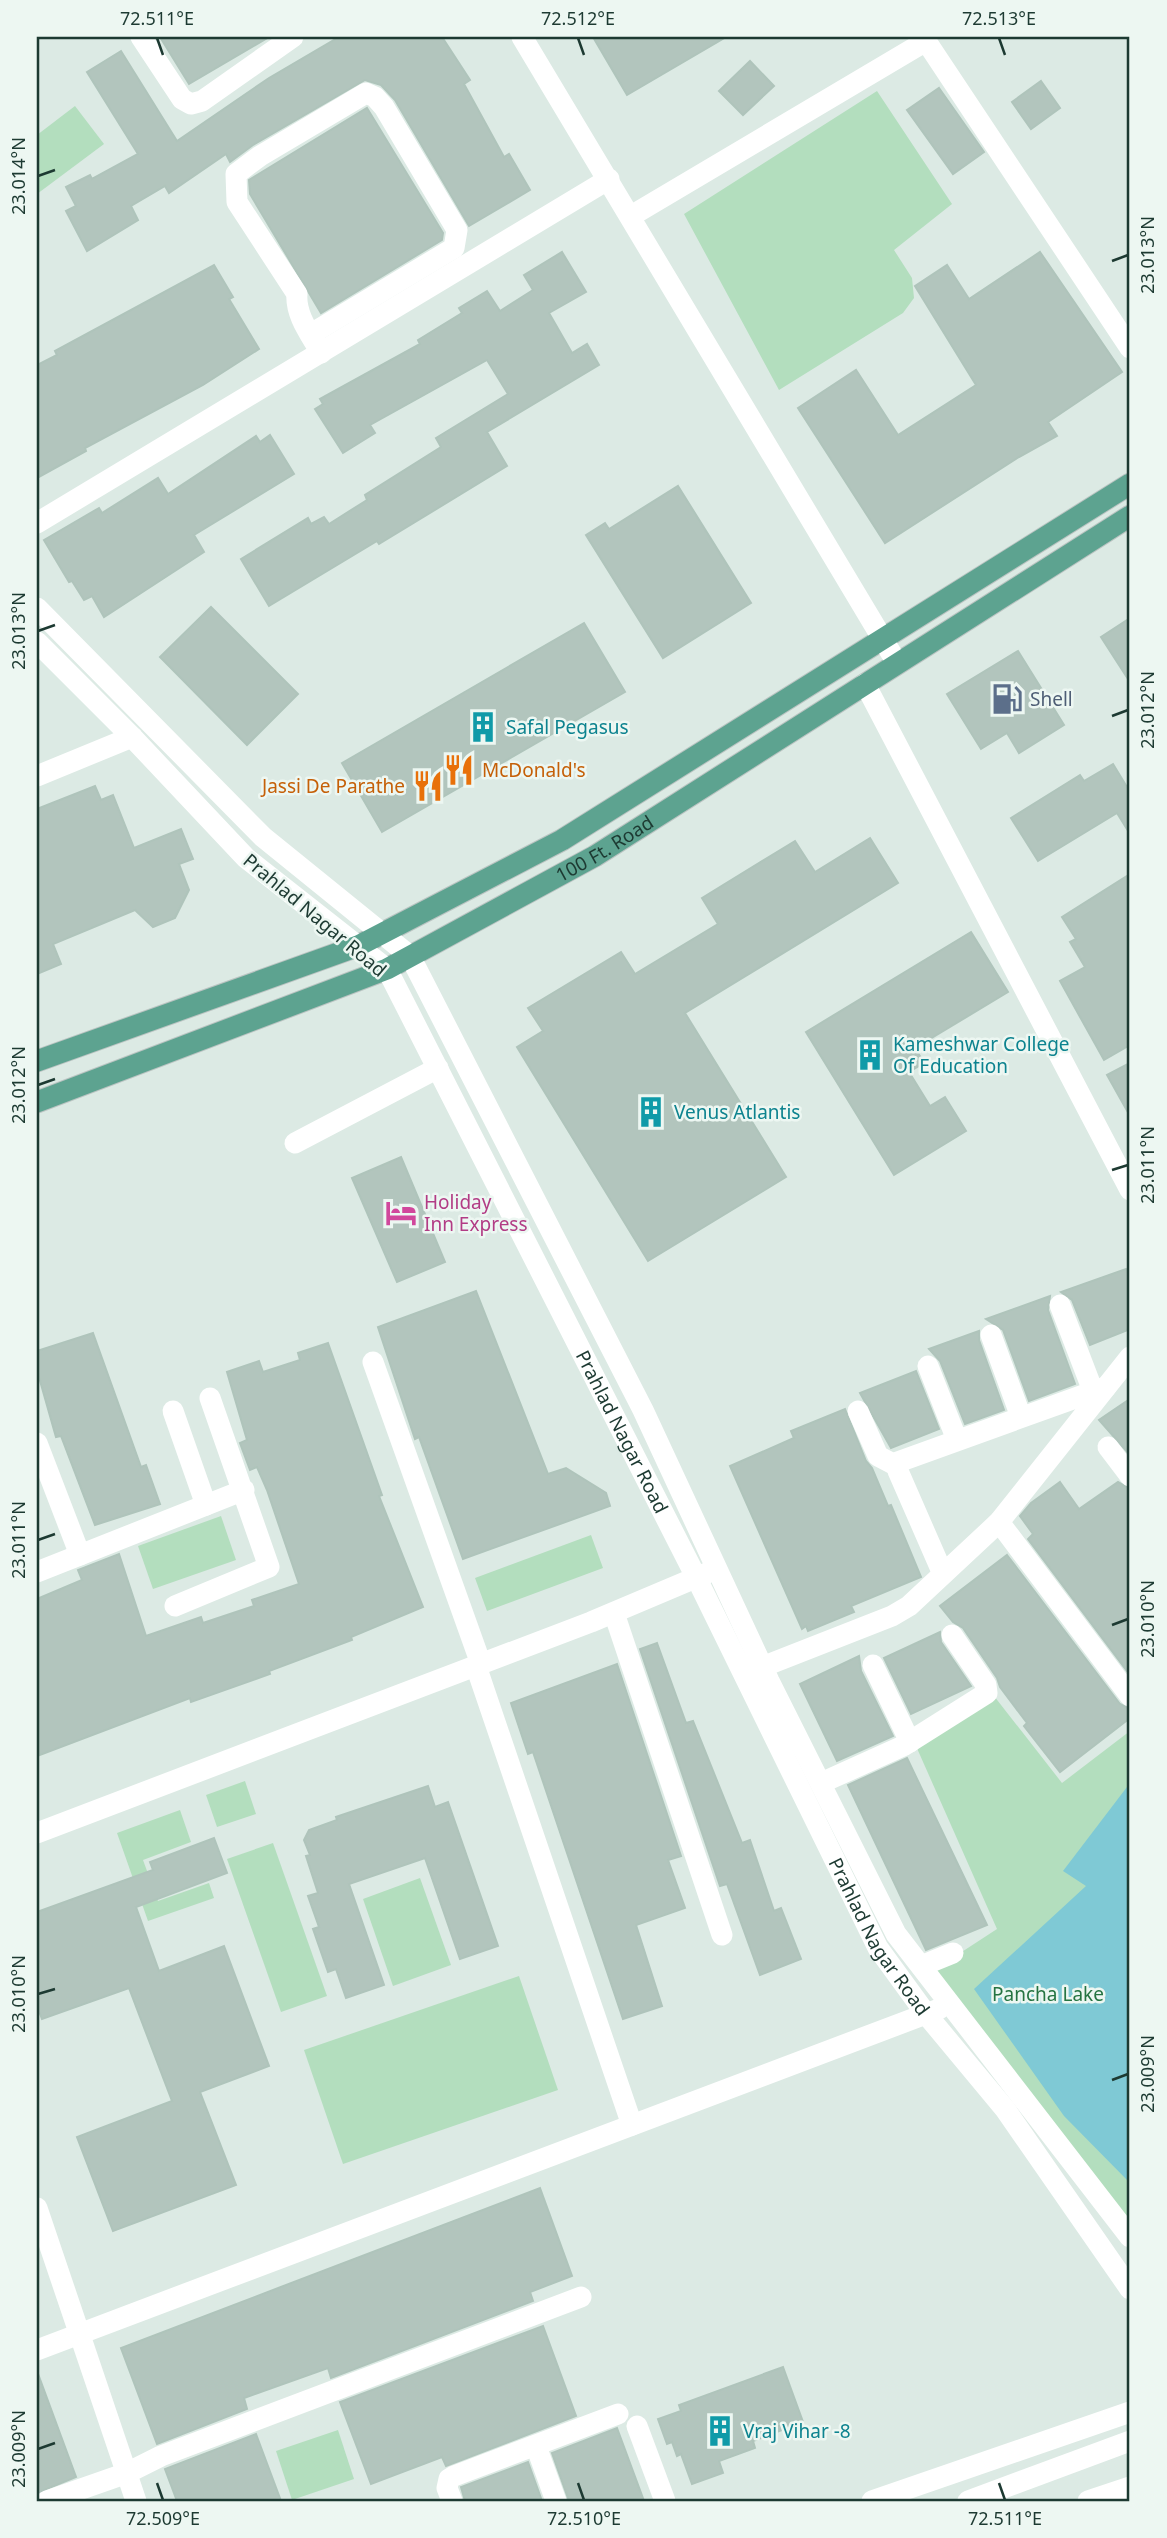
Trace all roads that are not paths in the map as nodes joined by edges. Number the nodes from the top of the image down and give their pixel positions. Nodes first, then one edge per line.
1 (141, 37) edge
2 (293, 37) edge
3 (522, 37) edge
4 (609, 180) junction
5 (631, 216) junction
6 (311, 334) junction
7 (1130, 348) edge
8 (321, 353) junction
9 (1130, 484) edge
10 (1130, 516) edge
11 (37, 523) edge
12 (37, 608) edge
13 (882, 638) junction
14 (37, 642) edge
15 (897, 663) junction
16 (865, 684) junction
17 (132, 737) junction
18 (37, 776) edge
19 (382, 934) junction
20 (358, 946) junction
21 (410, 956) junction
22 (387, 969) junction
23 (37, 1061) edge
24 (438, 1068) junction
25 (37, 1102) edge
26 (295, 1143) dead end
27 (1130, 1190) edge
28 (1059, 1305) dead end
29 (991, 1335) dead end
30 (1130, 1357) edge
31 (373, 1362) dead end
32 (928, 1366) dead end
33 (1100, 1389) junction
34 (210, 1398) dead end
35 (173, 1411) dead end
36 (858, 1411) dead end
37 (1021, 1417) junction
38 (957, 1440) junction
39 (37, 1443) edge
40 (1108, 1447) dead end
41 (897, 1466) junction
42 (1130, 1476) edge
43 (244, 1490) junction
44 (206, 1505) junction
45 (999, 1522) junction
46 (80, 1555) junction
47 (717, 1569) junction
48 (37, 1572) edge
49 (943, 1574) junction
50 (696, 1577) junction
51 (175, 1606) dead end
52 (614, 1613) junction
53 (952, 1635) dead end
54 (478, 1665) junction
55 (873, 1665) dead end
56 (762, 1667) junction
57 (1130, 1696) edge
58 (910, 1742) junction
59 (821, 1783) junction
60 (37, 1833) edge
61 (722, 1935) dead end
62 (953, 1953) dead end
63 (922, 1966) junction
64 (951, 2004) junction
65 (926, 2014) junction
66 (632, 2125) junction
67 (37, 2208) edge
68 (1130, 2237) edge
69 (1130, 2288) edge
70 (581, 2297) dead end
71 (82, 2333) junction
72 (37, 2350) edge
73 (1130, 2412) edge
74 (618, 2414) dead end
75 (638, 2426) dead end
76 (1130, 2441) edge
77 (536, 2446) junction
78 (127, 2473) junction
79 (1130, 2487) edge
80 (47, 2501) edge
81 (136, 2501) edge
82 (452, 2501) edge
83 (556, 2501) edge
84 (665, 2501) edge
85 (873, 2501) edge
86 (968, 2501) edge
87 (1088, 2501) edge

1 - 2 street
3 - 4 street
4 - 5 street
4 - 8 street
5 - 7 street
5 - 13 street
6 - 6 street
6 - 8 street
8 - 11 street
9 - 13 main road, 100 Ft. Road
10 - 15 main road, 100 Ft. Road
12 - 19 street
13 - 15 street
13 - 19 main road, 100 Ft. Road
14 - 17 street, Prahlad Nagar Road
15 - 16 main road, 100 Ft. Road
16 - 21 main road, 100 Ft. Road
16 - 27 street
17 - 18 street
17 - 20 street, Prahlad Nagar Road
19 - 20 main road, 100 Ft. Road
19 - 21 street
20 - 22 street, Prahlad Nagar Road
20 - 23 main road, 100 Ft. Road
21 - 22 main road, 100 Ft. Road
21 - 47 street
22 - 24 street, Prahlad Nagar Road
22 - 25 main road, 100 Ft. Road
24 - 26 street
24 - 50 street, Prahlad Nagar Road
28 - 33 street
29 - 37 street
30 - 33 street
31 - 54 street
32 - 38 street
33 - 37 street
33 - 45 street
34 - 43 street
35 - 44 street
36 - 41 street
37 - 38 street
38 - 41 street
39 - 46 street
40 - 42 street
41 - 49 street
43 - 44 street
43 - 51 street
44 - 46 street
45 - 49 street
45 - 57 street
46 - 48 street
47 - 50 street
47 - 56 street
49 - 56 street
50 - 52 street
50 - 65 street, Prahlad Nagar Road
52 - 54 street
52 - 61 street
53 - 58 street
54 - 60 street
54 - 66 street
55 - 58 street
56 - 59 street
58 - 59 street
59 - 63 street
62 - 63 street
63 - 64 street
64 - 65 street
64 - 68 street
65 - 66 street
65 - 69 street, Prahlad Nagar Road
66 - 71 street
67 - 71 street
70 - 78 street
71 - 72 street
71 - 78 street
73 - 85 street
74 - 77 street
75 - 84 street
76 - 86 street
77 - 82 street
77 - 83 street
78 - 80 street
78 - 81 street
79 - 87 street

